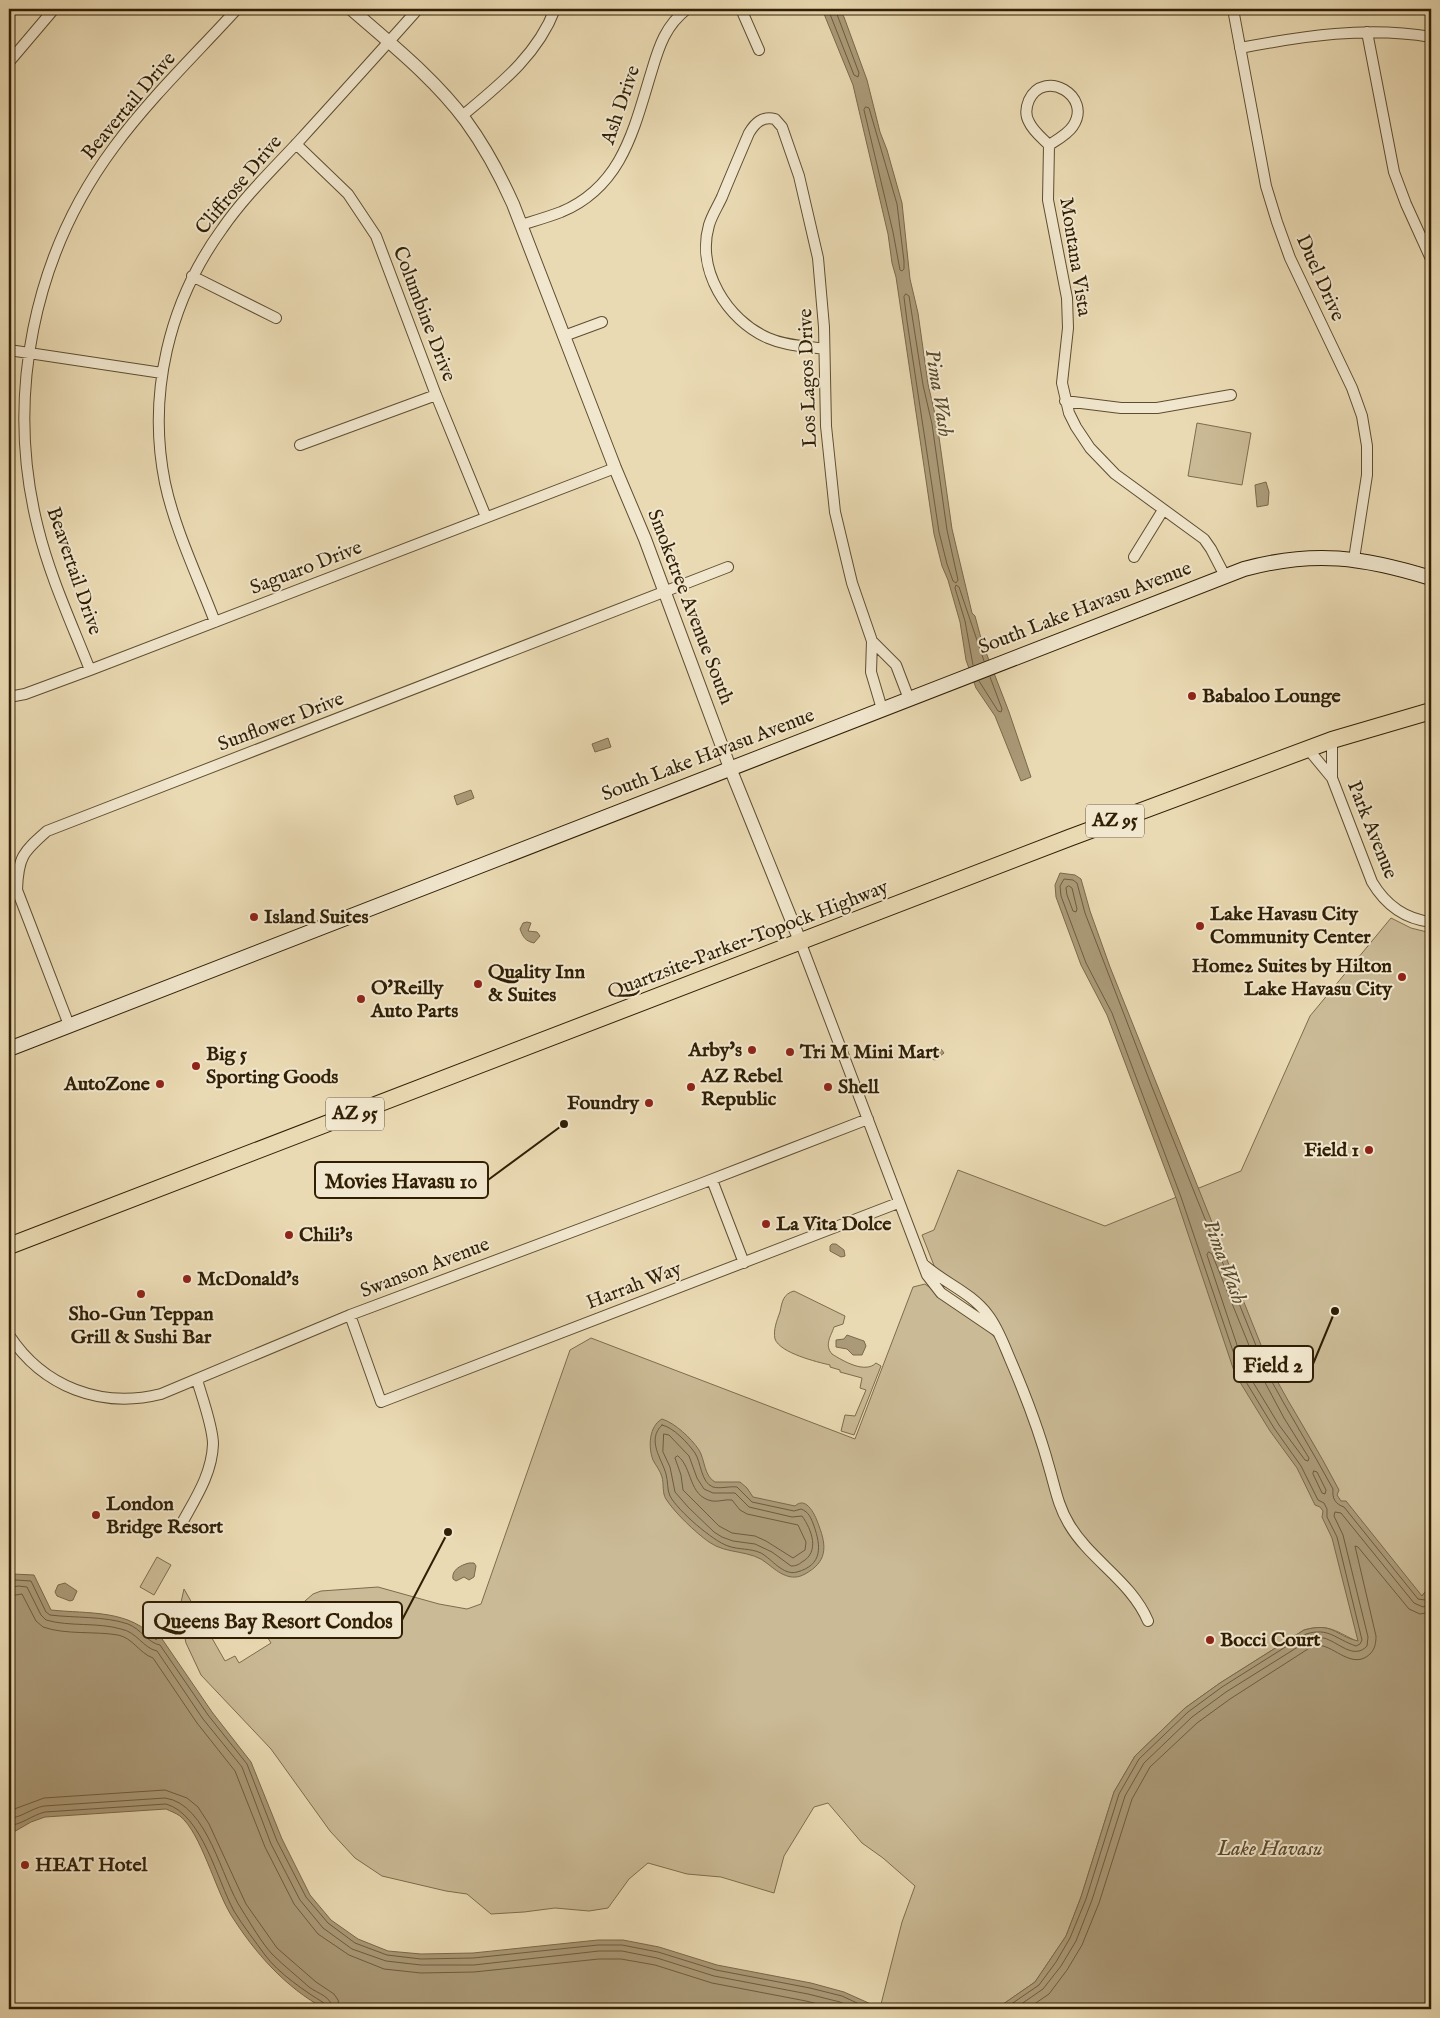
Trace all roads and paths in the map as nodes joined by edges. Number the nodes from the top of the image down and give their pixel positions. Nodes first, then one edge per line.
1 (54, 9) edge
2 (237, 9) edge
3 (351, 9) edge
4 (418, 9) edge
5 (555, 9) edge
6 (687, 9) edge
7 (741, 9) edge
8 (1233, 9) edge
9 (1367, 32) junction
10 (1431, 37) edge
11 (388, 42) junction
12 (1240, 48) junction
13 (759, 50) dead end
14 (9, 62) edge
15 (462, 116) junction
16 (296, 144) junction
17 (1049, 145) junction
18 (521, 225) junction
19 (1431, 259) edge
20 (192, 276) junction
21 (276, 318) dead end
22 (602, 322) dead end
23 (564, 336) junction
24 (824, 349) junction
25 (9, 350) edge
26 (29, 353) junction
27 (162, 373) junction
28 (436, 395) junction
29 (1231, 395) dead end
30 (1065, 401) junction
31 (300, 445) dead end
32 (614, 468) junction
33 (1163, 510) junction
34 (486, 517) junction
35 (1134, 557) dead end
36 (1354, 559) junction
37 (728, 568) dead end
38 (1225, 576) junction
39 (1431, 578) edge
40 (665, 593) junction
41 (216, 622) junction
42 (872, 641) junction
43 (90, 670) junction
44 (9, 697) edge
45 (908, 699) junction
46 (882, 709) junction
47 (1431, 711) edge
48 (1332, 740) junction
49 (1308, 749) junction
50 (730, 768) junction
51 (1332, 778) junction
52 (1431, 922) edge
53 (800, 941) junction
54 (69, 1025) junction
55 (9, 1049) edge
56 (868, 1119) junction
57 (712, 1180) junction
58 (898, 1203) junction
59 (9, 1246) edge
60 (744, 1262) junction
61 (922, 1263) junction
62 (350, 1315) junction
63 (997, 1331) junction
64 (9, 1335) edge
65 (197, 1380) junction
66 (182, 1524) dead end
67 (1148, 1620) dead end

1 - 14 street
2 - 26 street, Beavertail Drive
3 - 11 street, Smoketree Avenue South
4 - 11 street, Cliffrose Drive
5 - 15 street
6 - 18 street, Ash Drive
7 - 13 street
8 - 12 street, Duel Drive
9 - 10 street
9 - 12 street
9 - 19 street
11 - 15 street, Smoketree Avenue South
11 - 16 street, Cliffrose Drive
12 - 36 street, Duel Drive
15 - 18 street, Smoketree Avenue South
16 - 20 street, Cliffrose Drive
16 - 28 street, Columbine Drive
17 - 17 street
17 - 30 street, Montana Vista
18 - 23 street, Smoketree Avenue South
20 - 21 street
20 - 27 street, Cliffrose Drive
22 - 23 street
23 - 32 street, Smoketree Avenue South
24 - 24 street, Los Lagos Drive
24 - 42 street, Los Lagos Drive
25 - 26 street
26 - 27 street
26 - 43 street, Beavertail Drive
27 - 41 street, Cliffrose Drive
28 - 31 street
28 - 34 street, Columbine Drive
29 - 30 street
30 - 33 street, Montana Vista
32 - 34 street, Saguaro Drive
32 - 40 street, Smoketree Avenue South
33 - 35 street
33 - 38 street, Montana Vista
34 - 41 street, Saguaro Drive
36 - 38 main road, South Lake Havasu Avenue
36 - 39 main road, South Lake Havasu Avenue
37 - 40 street, Sunflower Drive
38 - 45 main road, South Lake Havasu Avenue
40 - 50 street, Smoketree Avenue South
40 - 54 street, Sunflower Drive
41 - 43 street, Saguaro Drive
42 - 45 street, Los Lagos Drive
42 - 46 street, Los Lagos Drive
43 - 44 street, Saguaro Drive
45 - 46 main road, South Lake Havasu Avenue
46 - 50 main road, South Lake Havasu Avenue
47 - 48 highway, AZ 95
48 - 49 highway, AZ 95
48 - 51 street, Park Avenue
49 - 51 street, Park Avenue
49 - 53 highway, Quartzsite–Parker–Topock Highway / AZ 95
50 - 53 street, Smoketree Avenue South
50 - 54 main road, South Lake Havasu Avenue
51 - 52 street, Park Avenue
53 - 56 street, Smoketree Avenue South
53 - 59 highway, Quartzsite–Parker–Topock Highway / AZ 95
54 - 55 main road, South Lake Havasu Avenue
56 - 57 street, Swanson Avenue
56 - 58 street, Smoketree Avenue South
57 - 60 street
57 - 62 street, Swanson Avenue
58 - 60 street, Harrah Way
58 - 61 street, Smoketree Avenue South
60 - 62 street, Harrah Way
61 - 63 street
61 - 63 street, Smoketree Avenue South
62 - 65 street, Swanson Avenue
63 - 67 street
64 - 65 street, Swanson Avenue
65 - 66 street

